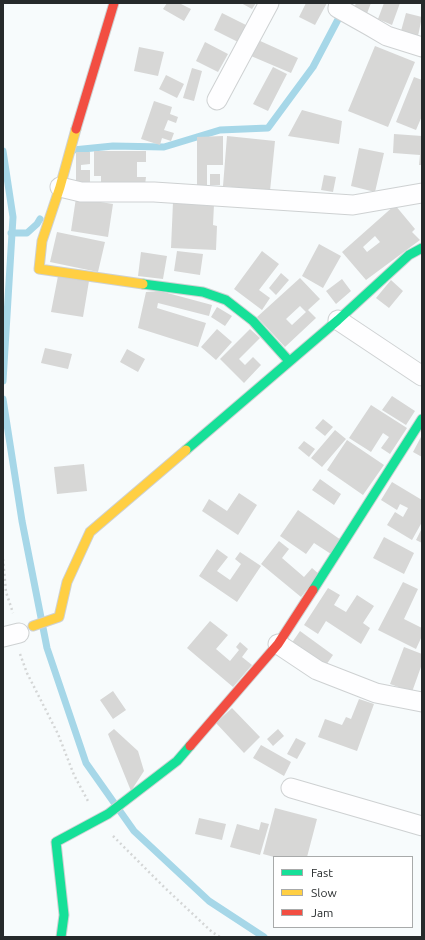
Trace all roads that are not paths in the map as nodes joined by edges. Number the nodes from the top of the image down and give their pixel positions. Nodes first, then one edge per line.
1 (114, 3) edge
2 (268, 3) edge
3 (339, 3) edge
4 (422, 47) edge
5 (217, 100) dead end
6 (60, 187) junction
7 (422, 193) edge
8 (422, 248) edge
9 (338, 320) junction
10 (289, 361) junction
11 (422, 376) edge
12 (422, 418) edge
13 (12, 635) edge
14 (278, 644) junction
15 (422, 702) edge
16 (291, 788) dead end
17 (422, 826) edge
18 (61, 937) edge

1 - 6 street
2 - 5 street
3 - 4 street
6 - 7 street
6 - 10 street
8 - 9 street
9 - 10 street
9 - 11 street
10 - 13 street
12 - 14 street
14 - 15 street
14 - 18 street
16 - 17 street

